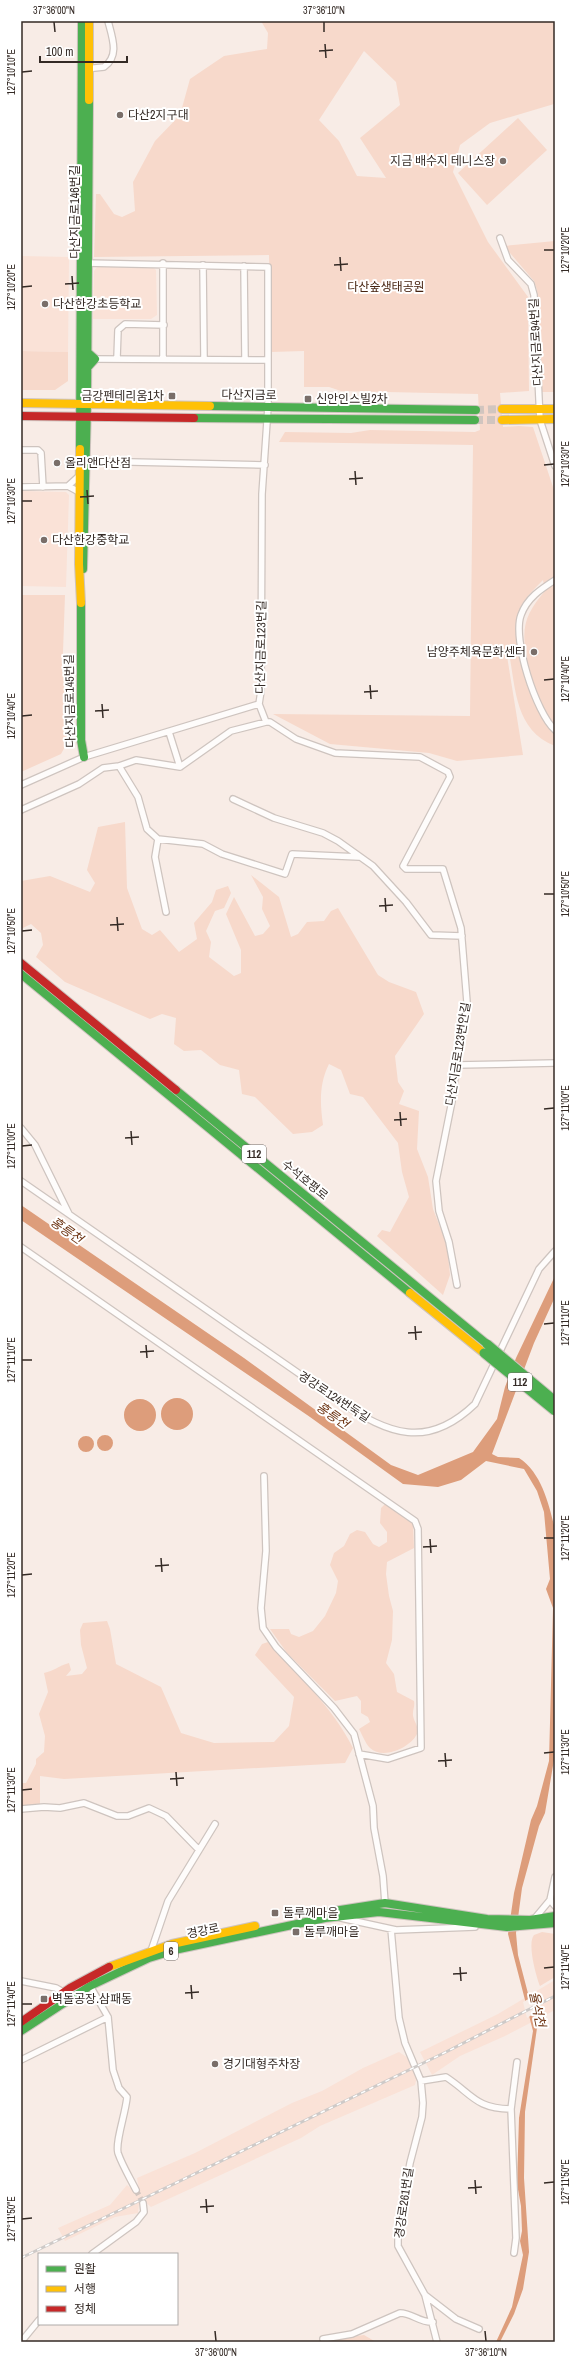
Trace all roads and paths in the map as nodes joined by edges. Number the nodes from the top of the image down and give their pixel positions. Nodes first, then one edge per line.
1 (82, 21) edge
2 (89, 21) edge
3 (108, 21) edge
4 (85, 69) junction
5 (500, 238) dead end
6 (162, 263) junction
7 (83, 264) junction
8 (203, 265) junction
9 (244, 266) junction
10 (164, 325) junction
11 (86, 351) junction
12 (117, 358) junction
13 (163, 358) junction
14 (204, 358) junction
15 (95, 359) junction
16 (245, 359) junction
17 (268, 360) junction
18 (86, 369) junction
19 (21, 403) edge
20 (83, 404) junction
21 (268, 407) junction
22 (502, 409) tunnel mouth
23 (555, 409) edge
24 (476, 410) tunnel mouth
25 (540, 410) junction
26 (21, 416) edge
27 (83, 416) junction
28 (267, 418) junction
29 (555, 419) edge
30 (475, 420) tunnel mouth
31 (502, 420) tunnel mouth
32 (540, 420) junction
33 (21, 450) edge
34 (86, 461) junction
35 (264, 465) junction
36 (555, 466) edge
37 (79, 476) junction
38 (68, 486) junction
39 (21, 487) edge
40 (43, 487) junction
41 (79, 492) junction
42 (81, 576) junction
43 (555, 580) edge
44 (260, 704) junction
45 (266, 722) junction
46 (555, 730) edge
47 (169, 732) junction
48 (84, 757) junction
49 (120, 766) junction
50 (180, 767) junction
51 (21, 785) edge
52 (233, 799) dead end
53 (21, 810) edge
54 (158, 839) junction
55 (359, 857) junction
56 (166, 912) dead end
57 (462, 936) junction
58 (21, 963) edge
59 (21, 974) edge
60 (555, 1063) edge
61 (456, 1066) junction
62 (21, 1128) edge
63 (21, 1181) edge
64 (69, 1214) junction
65 (21, 1247) edge
66 (555, 1251) edge
67 (457, 1285) dead end
68 (486, 1349) junction
69 (555, 1401) edge
70 (555, 1411) edge
71 (264, 1476) dead end
72 (359, 1754) junction
73 (21, 1809) edge
74 (215, 1824) dead end
75 (199, 1850) junction
76 (555, 1877) edge
77 (550, 1900) junction
78 (384, 1903) junction
79 (555, 1906) edge
80 (336, 1913) junction
81 (555, 1916) edge
82 (531, 1922) junction
83 (508, 1923) junction
84 (555, 1923) edge
85 (491, 1926) junction
86 (391, 1929) junction
87 (151, 1951) junction
88 (21, 1981) edge
89 (88, 1983) junction
90 (63, 1992) junction
91 (108, 2017) junction
92 (21, 2022) edge
93 (21, 2031) edge
94 (21, 2060) edge
95 (518, 2062) dead end
96 (421, 2081) junction
97 (511, 2108) junction
98 (136, 2190) tunnel mouth
99 (143, 2203) dead end
100 (93, 2253) edge
101 (514, 2253) dead end
102 (426, 2295) junction
103 (38, 2321) edge
104 (433, 2322) junction
105 (479, 2329) dead end
106 (323, 2339) dead end
107 (21, 2342) edge
108 (437, 2342) edge

1 - 4 main road, 다산지금로146번길
2 - 4 main road, 다산지금로146번길
3 - 4 street
4 - 7 main road, 다산지금로146번길
5 - 25 street, 다산지금로94번길
6 - 7 street
6 - 8 street
6 - 10 street
7 - 11 main road, 다산지금로146번길
7 - 20 main road, 다산지금로146번길
8 - 9 street
8 - 14 street
9 - 16 street
9 - 17 street, 다산지금로123번길
10 - 12 street
10 - 13 street
11 - 15 main road
11 - 18 main road, 다산지금로146번길
12 - 13 street
12 - 15 street
13 - 14 street
14 - 16 street
15 - 18 main road
16 - 17 street
17 - 21 street, 다산지금로123번길
18 - 20 main road, 다산지금로146번길
19 - 20 main road, 다산지금로
20 - 21 main road, 다산지금로
20 - 27 main road, 다산지금로145번길
21 - 24 main road, 다산지금로
21 - 28 street, 다산지금로123번길
22 - 25 main road
23 - 25 main road
25 - 32 street, 다산지금로94번길
26 - 27 main road, 다산지금로
27 - 28 main road, 다산지금로
27 - 34 main road, 다산지금로145번길
27 - 37 main road, 다산지금로145번길
28 - 30 main road, 다산지금로
28 - 35 street, 다산지금로123번길
29 - 32 main road
31 - 32 main road
32 - 36 street, 다산지금로94번길
33 - 40 street
34 - 35 street
34 - 42 main road, 다산지금로145번길
35 - 44 street, 다산지금로123번길
37 - 38 street
37 - 41 main road, 다산지금로145번길
38 - 40 street
38 - 41 street
39 - 40 street
41 - 42 main road, 다산지금로145번길
42 - 48 main road, 다산지금로145번길
43 - 46 street
44 - 45 street
44 - 47 street, 다산지금로123번길
45 - 50 street
45 - 57 street, 다산지금로123번안길
47 - 48 street, 다산지금로123번길
47 - 50 street
48 - 51 street, 다산지금로145번길
49 - 50 street
49 - 53 street
49 - 54 street
52 - 55 street
54 - 55 street
54 - 56 street
55 - 57 street
57 - 61 street, 다산지금로123번안길
58 - 68 main road, 수석호평로 / 112
59 - 68 main road, 수석호평로 / 112
60 - 61 street
61 - 67 street, 다산지금로123번안길
62 - 64 street
63 - 64 street, 경강로124번둑길
64 - 66 street, 경강로124번둑길
65 - 72 street
68 - 69 main road, 수석호평로 / 112, bridge
68 - 70 main road, 수석호평로 / 112, bridge
71 - 72 street
72 - 78 street
73 - 75 street
74 - 75 street
75 - 87 street
76 - 77 street
77 - 79 street
77 - 82 street
78 - 80 main road, 경강로 / 6
78 - 83 main road, 경강로 / 6
80 - 85 main road, 경강로 / 6
80 - 86 street, 경강로
80 - 87 main road, 경강로 / 6
80 - 89 main road, 경강로 / 6
81 - 82 main road, 경강로 / 6
82 - 83 main road, 경강로 / 6
82 - 84 main road, 경강로 / 6
83 - 85 main road, 경강로 / 6
85 - 86 street, 경강로
86 - 96 street, 경강로261번길
87 - 89 main road, 경강로 / 6
88 - 90 street
89 - 90 main road, 경강로 / 6
89 - 91 street
89 - 93 main road, 경강로 / 6
90 - 92 main road, 경강로 / 6
91 - 94 street
91 - 98 street
95 - 97 street
96 - 97 street
96 - 102 street, 경강로261번길
97 - 101 street
99 - 100 street
102 - 104 street, 경강로261번길
102 - 105 street
103 - 107 street
104 - 106 street
104 - 108 street, 경강로261번길

